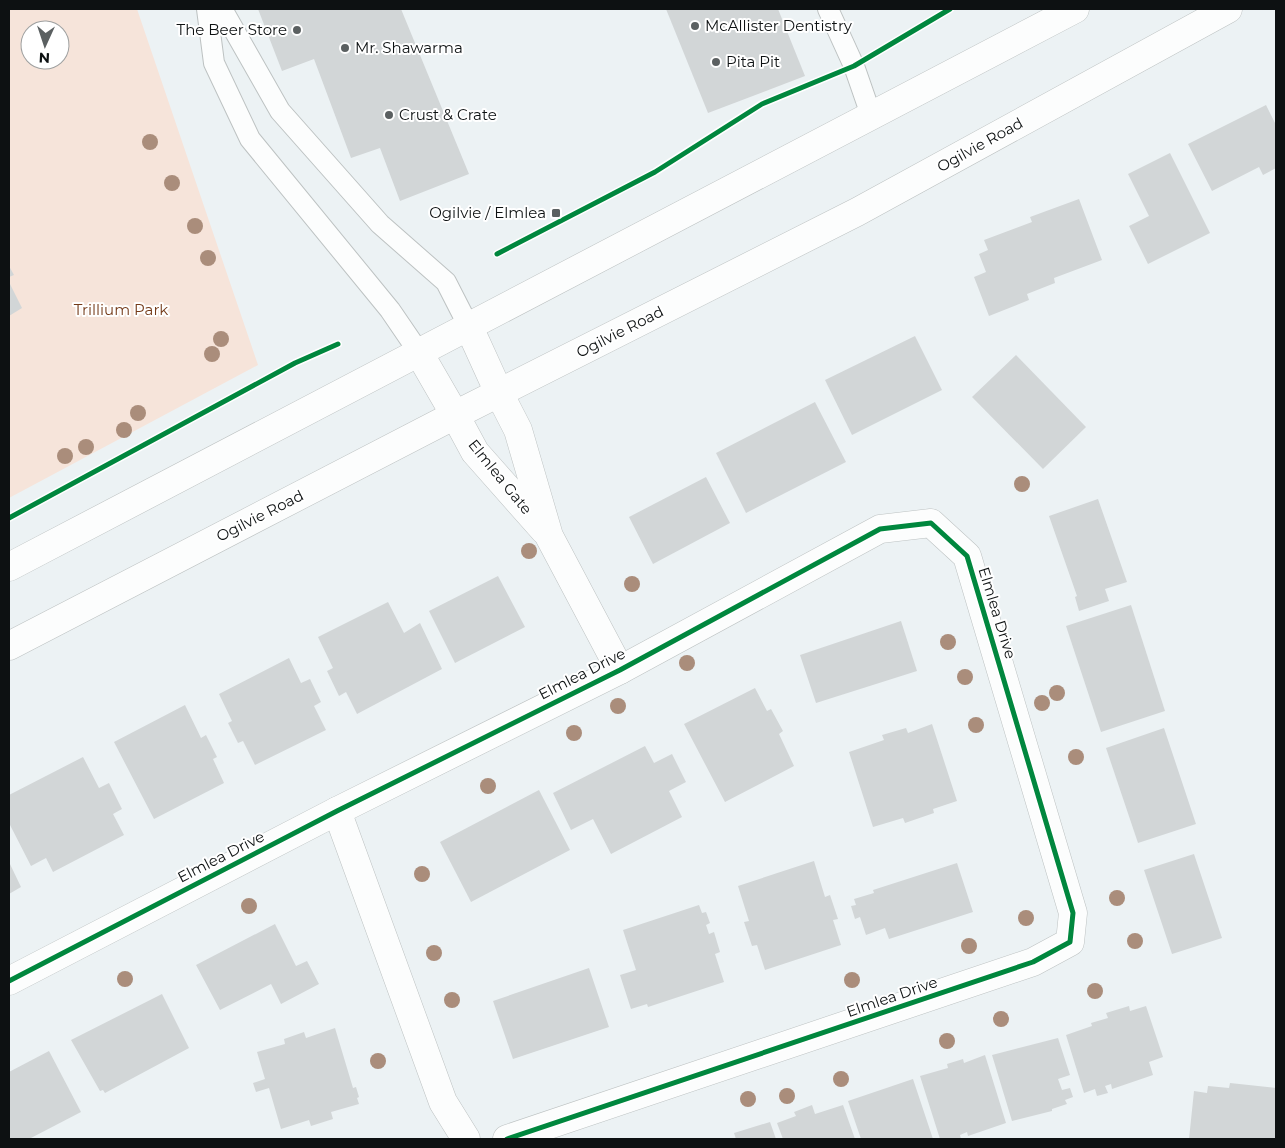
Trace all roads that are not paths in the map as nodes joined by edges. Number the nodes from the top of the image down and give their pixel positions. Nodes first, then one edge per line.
1 (207, 9) edge
2 (222, 9) edge
3 (828, 9) edge
4 (1075, 9) edge
5 (1228, 9) edge
6 (871, 116) junction
7 (469, 327) junction
8 (418, 351) junction
9 (499, 393) junction
10 (454, 415) junction
11 (550, 536) junction
12 (9, 567) edge
13 (9, 646) edge
14 (620, 670) junction
15 (337, 811) junction
16 (9, 981) edge
17 (466, 1139) edge
18 (507, 1139) edge

1 - 8 lane
2 - 7 lane
3 - 6 lane
4 - 6 street
5 - 9 street, Ogilvie Road
6 - 7 street
7 - 8 street
7 - 9 street, Elmlea Gate
8 - 10 street, Elmlea Gate
8 - 12 street
9 - 10 street, Ogilvie Road
9 - 11 street, Elmlea Gate
10 - 11 street, Elmlea Gate
10 - 13 street, Ogilvie Road
11 - 14 street, Elmlea Gate
14 - 15 street, Elmlea Drive
14 - 18 street, Elmlea Drive
15 - 16 street, Elmlea Drive
15 - 17 street

